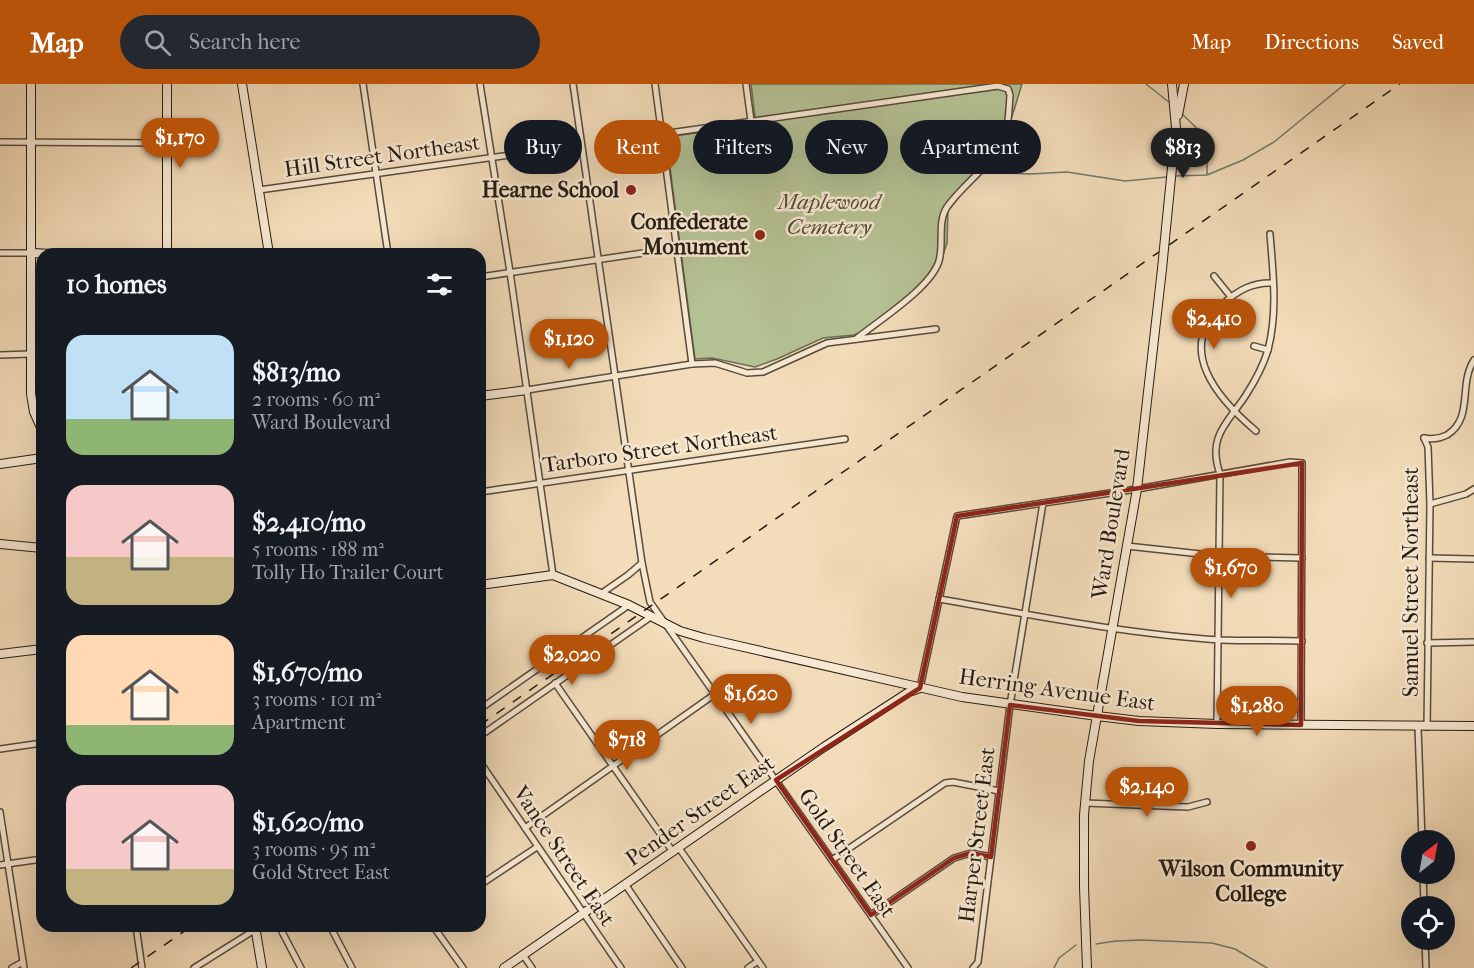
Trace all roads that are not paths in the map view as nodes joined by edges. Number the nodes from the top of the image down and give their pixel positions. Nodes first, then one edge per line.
1 (31, 84) edge
2 (167, 84) edge
3 (242, 84) edge
4 (363, 84) edge
5 (480, 84) edge
6 (573, 84) edge
7 (655, 84) edge
8 (746, 84) edge
9 (1172, 84) edge
10 (1184, 84) edge
11 (578, 120) edge
12 (660, 120) edge
13 (751, 120) edge
14 (765, 120) edge
15 (1176, 128) junction
16 (0, 142) edge
17 (32, 142) junction
18 (167, 143) junction
19 (582, 152) edge
20 (504, 156) edge
21 (492, 158) junction
22 (376, 174) junction
23 (667, 174) edge
24 (259, 189) junction
25 (1270, 234) dead end
26 (167, 248) edge
27 (268, 248) edge
28 (387, 248) edge
29 (677, 248) junction
30 (0, 253) edge
31 (31, 253) junction
32 (36, 253) edge
33 (598, 260) junction
34 (510, 272) junction
35 (486, 276) edge
36 (1214, 276) dead end
37 (1273, 283) junction
38 (1231, 297) junction
39 (936, 329) dead end
40 (856, 339) junction
41 (1254, 346) dead end
42 (1268, 350) junction
43 (30, 354) junction
44 (0, 355) edge
45 (1474, 360) edge
46 (692, 364) junction
47 (615, 375) junction
48 (527, 390) junction
49 (486, 395) edge
50 (1234, 412) junction
51 (36, 414) edge
52 (1256, 431) dead end
53 (844, 439) dead end
54 (36, 459) edge
55 (0, 464) edge
56 (629, 469) junction
57 (1220, 474) junction
58 (540, 483) junction
59 (1137, 489) junction
60 (1474, 489) edge
61 (486, 491) edge
62 (1043, 503) junction
63 (1430, 504) junction
64 (0, 544) edge
65 (1127, 546) junction
66 (36, 547) edge
67 (1220, 556) junction
68 (1302, 558) junction
69 (1428, 558) junction
70 (1474, 559) edge
71 (642, 563) junction
72 (553, 575) junction
73 (486, 584) edge
74 (602, 593) junction
75 (939, 599) junction
76 (629, 605) junction
77 (650, 614) junction
78 (1025, 614) junction
79 (662, 620) junction
80 (1113, 628) junction
81 (1219, 640) junction
82 (1302, 641) junction
83 (1474, 642) edge
84 (1427, 643) junction
85 (36, 650) edge
86 (0, 654) edge
87 (555, 683) junction
88 (920, 687) junction
89 (715, 694) junction
90 (486, 705) edge
91 (1010, 705) junction
92 (1097, 716) junction
93 (1217, 724) junction
94 (1301, 725) junction
95 (1474, 726) edge
96 (1423, 727) junction
97 (486, 732) edge
98 (36, 744) edge
99 (0, 749) edge
100 (613, 766) junction
101 (486, 771) edge
102 (776, 780) junction
103 (999, 791) junction
104 (1207, 802) dead end
105 (1085, 803) junction
106 (0, 812) edge
107 (525, 828) junction
108 (1422, 830) edge
109 (537, 846) junction
110 (676, 850) junction
111 (991, 857) junction
112 (36, 860) edge
113 (832, 860) junction
114 (8, 864) junction
115 (0, 865) edge
116 (486, 881) edge
117 (625, 884) junction
118 (583, 913) junction
119 (871, 915) junction
120 (137, 932) edge
121 (249, 932) edge
122 (258, 932) edge
123 (282, 932) edge
124 (333, 932) edge
125 (437, 932) edge
126 (1425, 950) edge
127 (523, 955) junction
128 (758, 961) junction
129 (24, 965) edge
130 (12, 968) edge
131 (142, 968) edge
132 (194, 968) edge
133 (262, 968) edge
134 (301, 968) edge
135 (352, 968) edge
136 (462, 968) edge
137 (504, 968) edge
138 (532, 968) edge
139 (621, 968) edge
140 (682, 968) edge
141 (748, 968) edge
142 (763, 968) edge
143 (908, 968) edge
144 (973, 968) edge
145 (1087, 968) edge
146 (1426, 968) edge

1 - 17 main road
2 - 18 main road
3 - 24 main road
4 - 22 street
5 - 21 street
6 - 11 street, Gold Street East
7 - 12 street
8 - 13 street
9 - 15 main road, Ward Boulevard
10 - 15 main road
14 - 40 street
15 - 59 main road, Ward Boulevard, bridge
16 - 17 street
17 - 18 street
17 - 31 main road
18 - 26 main road
19 - 33 street, Gold Street East
20 - 21 street, Hill Street Northeast
21 - 22 street, Hill Street Northeast
21 - 34 street
22 - 24 street, Hill Street Northeast
22 - 28 street
23 - 29 street
24 - 27 main road
25 - 37 street
29 - 33 street
29 - 46 street
30 - 31 street
31 - 32 main road
31 - 43 main road
33 - 34 street
33 - 47 street, Gold Street East
34 - 35 street
34 - 48 street
36 - 38 street
37 - 38 street
37 - 42 street
38 - 50 street
39 - 40 street
40 - 46 street
41 - 42 street
42 - 50 street
43 - 44 street
43 - 51 main road
45 - 63 street, Samuel Street Northeast
46 - 47 street
47 - 48 street
47 - 56 street, Gold Street East
48 - 49 main road
48 - 58 street
50 - 52 street
50 - 57 street
53 - 56 street, Tarboro Street Northeast
54 - 55 main road
56 - 58 street, Tarboro Street Northeast
56 - 71 street, Gold Street East
57 - 59 street
57 - 67 street
57 - 68 street
58 - 61 street, Tarboro Street Northeast
58 - 72 street
59 - 62 street
59 - 65 main road, Ward Boulevard
60 - 63 street
62 - 75 street
62 - 78 street, Harper Street East
63 - 69 street, Samuel Street Northeast
64 - 66 main road
65 - 67 street
65 - 80 main road, Ward Boulevard
67 - 68 street
67 - 81 street
68 - 82 street
69 - 70 street
69 - 84 street, Samuel Street Northeast
71 - 74 street
71 - 79 street, Gold Street East
72 - 73 main road
72 - 74 main road, Herring Avenue East
74 - 76 main road, Herring Avenue East
75 - 78 street
75 - 88 street
76 - 77 main road, Herring Avenue East
76 - 90 street
77 - 79 main road, Herring Avenue East
77 - 87 street
78 - 80 street
78 - 91 street, Harper Street East
79 - 88 main road, Herring Avenue East
79 - 89 street, Gold Street East
80 - 81 street
80 - 92 main road, Ward Boulevard
81 - 82 street
81 - 93 street
82 - 94 street
83 - 84 street
84 - 96 street, Samuel Street Northeast
85 - 86 main road
87 - 97 street
87 - 100 street
88 - 91 main road, Herring Avenue East
88 - 102 main road, Pender Street East
89 - 100 street
89 - 102 street, Gold Street East
91 - 92 main road, Herring Avenue East
91 - 103 street, Harper Street East
92 - 93 main road, Herring Avenue East
92 - 105 main road, Ward Boulevard
93 - 94 main road, Herring Avenue East
94 - 96 main road, Herring Avenue East
95 - 96 main road, Herring Avenue East
96 - 108 street, Samuel Street Northeast
98 - 99 street
100 - 107 street
100 - 110 street
101 - 107 street, Vance Street East
102 - 110 main road, Pender Street East
102 - 113 street, Gold Street East
103 - 111 street, Harper Street East
103 - 113 street
104 - 105 street
105 - 145 main road, Ward Boulevard
106 - 114 street
107 - 109 street, Vance Street East
109 - 116 street
109 - 118 street, Vance Street East
110 - 117 main road, Pender Street East
110 - 128 street
111 - 119 street
111 - 144 street, Harper Street East
112 - 114 street
113 - 119 street, Gold Street East
114 - 115 street
114 - 129 street
117 - 118 main road, Pender Street East
117 - 140 street
118 - 127 main road, Pender Street East
118 - 139 street, Vance Street East
119 - 143 street, Gold Street East
120 - 131 street
121 - 132 street
122 - 133 main road
123 - 134 street
124 - 135 street
125 - 136 street
126 - 146 street
127 - 137 main road, Pender Street East
127 - 138 street
128 - 141 street
128 - 142 street
129 - 130 street

